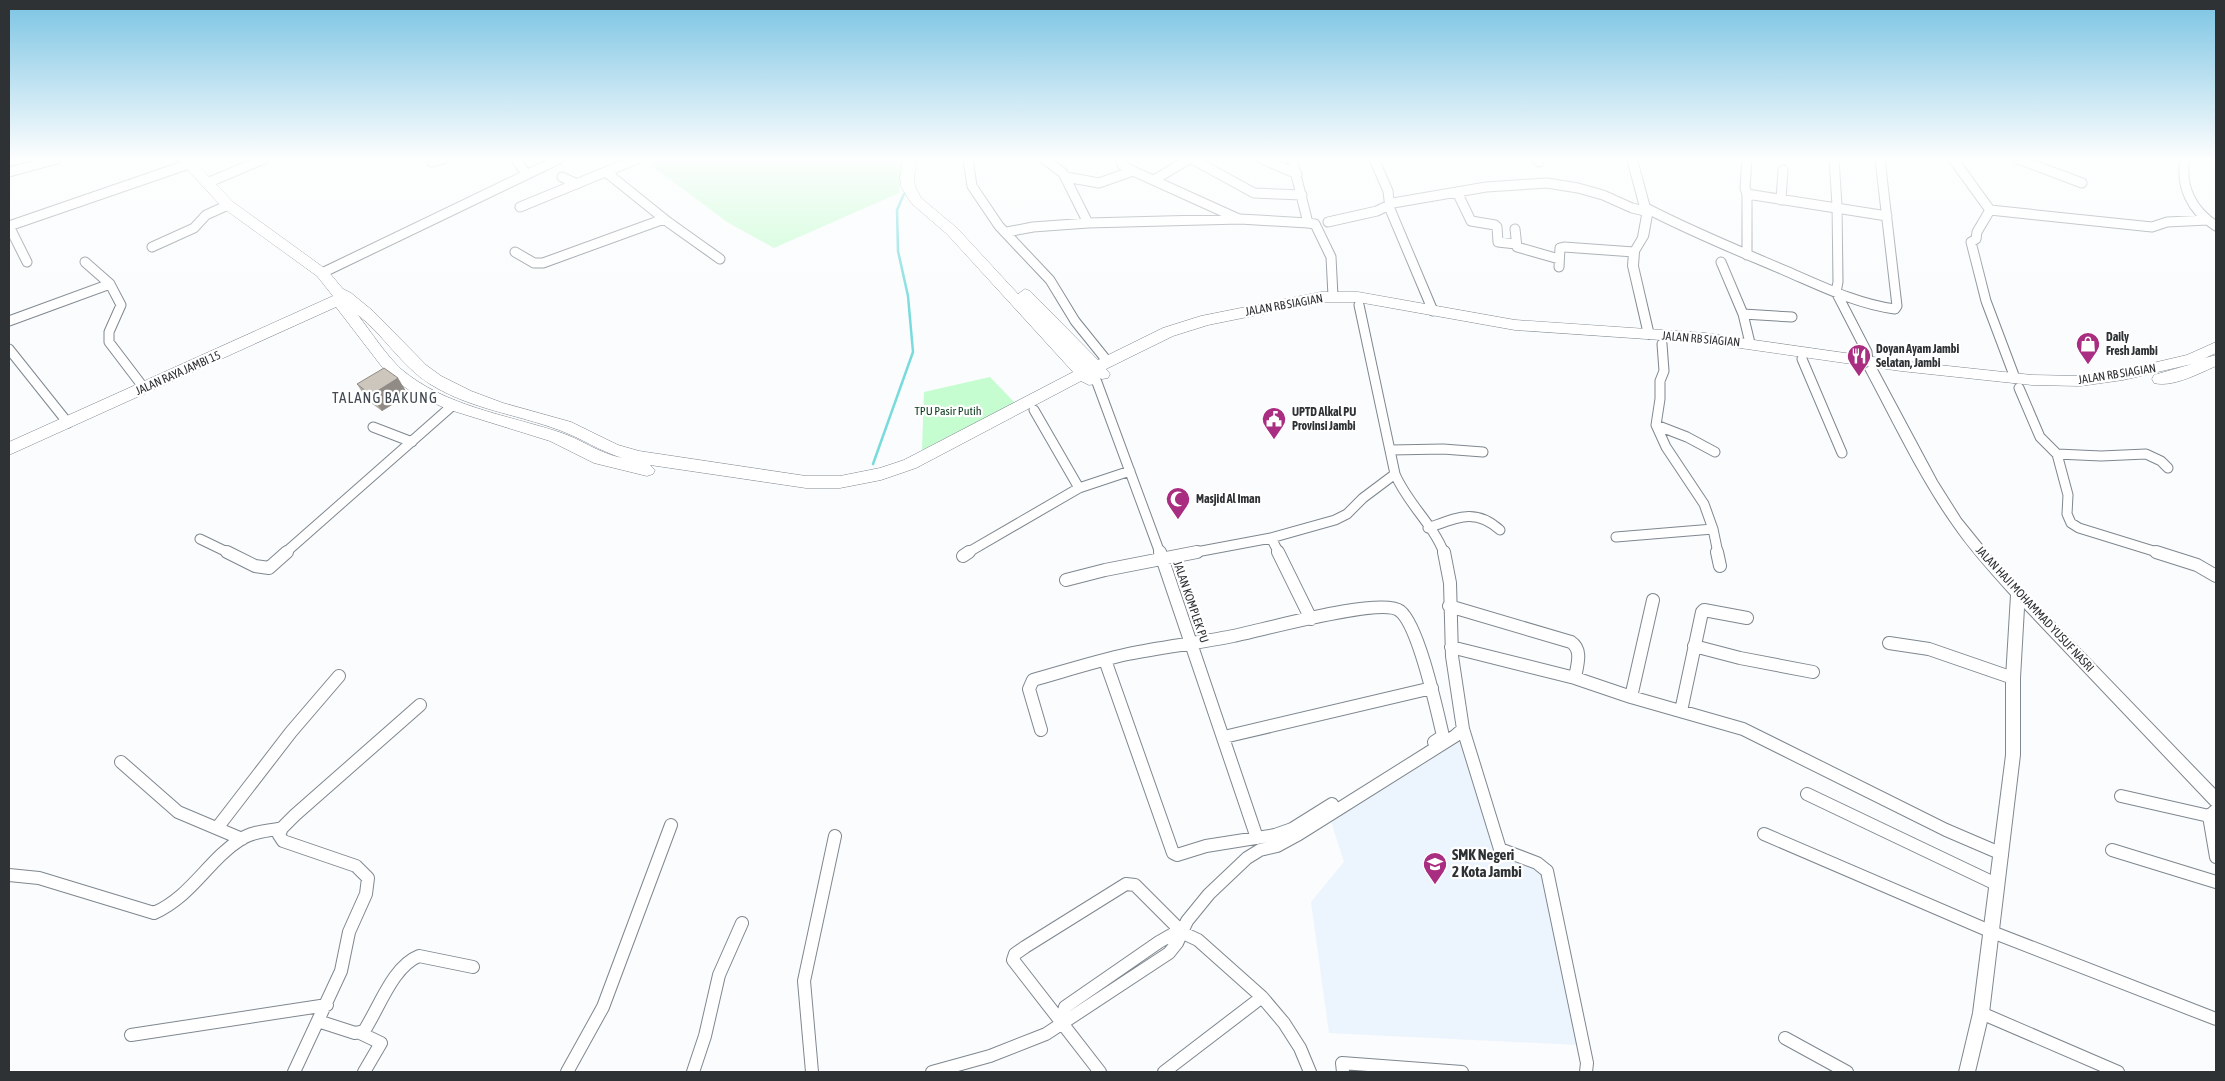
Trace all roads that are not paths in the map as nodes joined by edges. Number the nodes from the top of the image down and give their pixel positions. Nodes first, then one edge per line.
1 (55, 209) edge
2 (217, 209) edge
3 (235, 209) edge
4 (453, 209) edge
5 (652, 209) edge
6 (928, 209) edge
7 (942, 209) edge
8 (988, 209) edge
9 (1082, 209) edge
10 (1219, 209) edge
11 (1305, 209) edge
12 (1380, 209) edge
13 (1390, 209) edge
14 (1466, 209) edge
15 (1645, 209) edge
16 (1646, 209) edge
17 (1747, 209) edge
18 (1838, 209) edge
19 (1841, 209) edge
20 (1886, 209) edge
21 (2196, 209) edge
22 (1990, 210) joint
23 (1887, 216) junction
24 (664, 219) junction
25 (1240, 219) junction
26 (2207, 220) junction
27 (1328, 222) dead end
28 (1088, 223) junction
29 (1308, 223) junction
30 (9, 226) edge
31 (2216, 226) edge
32 (1516, 229) dead end
33 (1006, 232) junction
34 (1516, 244) junction
35 (152, 247) dead end
36 (515, 252) dead end
37 (1634, 252) junction
38 (1747, 255) junction
39 (720, 259) dead end
40 (27, 262) dead end
41 (84, 262) dead end
42 (1720, 262) dead end
43 (322, 273) junction
44 (110, 284) junction
45 (1836, 292) junction
46 (341, 296) junction
47 (1333, 296) junction
48 (1360, 305) junction
49 (1433, 312) junction
50 (1743, 314) junction
51 (1792, 316) dead end
52 (9, 321) edge
53 (1186, 330) junction
54 (1656, 339) junction
55 (1750, 343) junction
56 (2216, 347) edge
57 (9, 349) edge
58 (1802, 359) junction
59 (2216, 360) edge
60 (1870, 365) junction
61 (1095, 372) junction
62 (2017, 383) junction
63 (144, 388) junction
64 (453, 405) junction
65 (1034, 410) junction
66 (68, 423) junction
67 (1656, 425) junction
68 (373, 427) dead end
69 (412, 442) junction
70 (9, 449) edge
71 (1391, 450) junction
72 (1483, 452) dead end
73 (1715, 452) dead end
74 (1842, 453) dead end
75 (2057, 454) junction
76 (2168, 468) dead end
77 (1130, 470) junction
78 (1395, 474) junction
79 (768, 481) junction
80 (1079, 488) junction
81 (1428, 528) junction
82 (1713, 529) junction
83 (1500, 530) dead end
84 (1616, 537) dead end
85 (1271, 538) junction
86 (200, 539) dead end
87 (962, 556) dead end
88 (1161, 558) junction
89 (1720, 566) dead end
90 (2216, 576) edge
91 (1066, 580) dead end
92 (2018, 594) junction
93 (1653, 600) dead end
94 (1449, 606) junction
95 (1747, 618) dead end
96 (1312, 619) junction
97 (1889, 643) dead end
98 (1191, 645) junction
99 (1694, 646) junction
100 (1451, 648) junction
101 (1105, 660) junction
102 (1813, 672) dead end
103 (339, 676) dead end
104 (1575, 678) junction
105 (2013, 678) junction
106 (1432, 688) junction
107 (1631, 697) junction
108 (420, 705) dead end
109 (1681, 711) junction
110 (1463, 729) junction
111 (1041, 730) dead end
112 (1224, 736) junction
113 (121, 762) dead end
114 (1807, 794) dead end
115 (2121, 796) dead end
116 (2216, 800) edge
117 (2213, 813) edge
118 (671, 825) dead end
119 (217, 828) junction
120 (282, 828) junction
121 (1764, 834) dead end
122 (835, 836) dead end
123 (242, 838) junction
124 (1257, 838) junction
125 (2112, 850) dead end
126 (2002, 854) junction
127 (2216, 857) edge
128 (9, 875) edge
129 (2216, 882) edge
130 (1998, 885) junction
131 (742, 924) dead end
132 (1183, 932) junction
133 (1992, 932) junction
134 (473, 967) dead end
135 (1262, 997) junction
136 (327, 1005) junction
137 (1982, 1013) junction
138 (2216, 1019) edge
139 (318, 1021) junction
140 (1061, 1023) junction
141 (360, 1033) junction
142 (131, 1036) dead end
143 (1785, 1038) dead end
144 (1306, 1071) edge
145 (294, 1072) edge
146 (364, 1072) edge
147 (567, 1072) edge
148 (693, 1072) edge
149 (812, 1072) edge
150 (932, 1072) edge
151 (1100, 1072) edge
152 (1164, 1072) edge
153 (1343, 1072) edge
154 (1462, 1072) edge
155 (1586, 1072) edge
156 (1847, 1072) edge
157 (1967, 1072) edge
158 (2118, 1072) edge

1 - 30 street
2 - 35 street
3 - 43 highway
4 - 43 street
5 - 24 street
6 - 61 highway
7 - 61 highway
8 - 33 street, JALAN KOMPLEK PU
9 - 28 street
10 - 25 street
11 - 29 street
12 - 27 street
13 - 49 street
14 - 34 street
15 - 37 street
16 - 38 street
17 - 38 street
18 - 45 street
19 - 23 street
20 - 23 street
21 - 26 street
22 - 26 street
22 - 62 street
23 - 45 street
24 - 36 street
24 - 39 street
25 - 28 street
25 - 29 street
26 - 31 street
28 - 33 street
29 - 47 street
30 - 40 street
32 - 34 street
33 - 61 street, JALAN KOMPLEK PU
34 - 37 street
37 - 54 street
38 - 45 street
41 - 44 street
42 - 50 street
43 - 46 highway
44 - 52 street
44 - 63 street
45 - 60 street
46 - 63 highway, JALAN RAYA JAMBI 15
46 - 64 highway
46 - 79 highway
47 - 49 highway, JALAN RB SIAGIAN
47 - 53 highway, JALAN RB SIAGIAN
48 - 53 highway, JALAN RB SIAGIAN
48 - 54 highway, JALAN RB SIAGIAN
48 - 71 street
49 - 54 highway, JALAN RB SIAGIAN
50 - 51 street
50 - 55 street
53 - 61 highway
54 - 55 highway, JALAN RB SIAGIAN
54 - 58 highway, JALAN RB SIAGIAN
54 - 67 street
55 - 60 highway, JALAN RB SIAGIAN
56 - 62 highway, JALAN RB SIAGIAN
57 - 66 street
58 - 60 highway, JALAN RB SIAGIAN
58 - 74 street
59 - 62 highway, JALAN RB SIAGIAN
60 - 62 highway, JALAN RB SIAGIAN
60 - 92 street, JALAN HAJI MOHAMMAD YUSUF NASRI
61 - 65 highway
61 - 77 street, JALAN KOMPLEK PU
61 - 79 highway
62 - 75 street
63 - 66 highway, JALAN RAYA JAMBI 15
64 - 69 street
64 - 79 highway
65 - 79 highway
65 - 80 street
66 - 70 highway, JALAN RAYA JAMBI 15
67 - 73 street
67 - 82 street
68 - 69 street
69 - 86 street
71 - 72 street
71 - 78 street
75 - 76 street
75 - 90 street
77 - 80 street
77 - 88 street, JALAN KOMPLEK PU
78 - 81 street
78 - 85 street
80 - 87 street
81 - 83 street
81 - 94 street
82 - 84 street
82 - 89 street
85 - 88 street
85 - 96 street
88 - 91 street
88 - 98 street, JALAN KOMPLEK PU
92 - 105 street
92 - 116 street, JALAN HAJI MOHAMMAD YUSUF NASRI
93 - 107 street
94 - 100 street
94 - 104 street
95 - 99 street
96 - 98 street
96 - 106 street
97 - 105 street
98 - 101 street
98 - 112 street, JALAN KOMPLEK PU
99 - 102 street
99 - 109 street
100 - 104 street
100 - 110 street
101 - 111 street
101 - 124 street
103 - 119 street
104 - 107 street
105 - 126 street
106 - 112 street
106 - 124 street
107 - 109 street
108 - 120 street
109 - 126 street
110 - 132 street
110 - 155 street
112 - 124 street, JALAN KOMPLEK PU
113 - 119 street
114 - 130 street
115 - 117 street
117 - 127 street
118 - 147 street
119 - 123 street
120 - 123 street
120 - 136 street
121 - 133 street
122 - 149 street
123 - 128 street
125 - 129 street
126 - 130 street
130 - 133 street
131 - 148 street
132 - 135 street
132 - 140 street
132 - 140 street
133 - 137 street
133 - 138 street
134 - 141 street
135 - 144 street
135 - 152 street
136 - 139 street
136 - 142 street
137 - 157 street
137 - 158 street
139 - 141 street
139 - 145 street
140 - 150 street
140 - 151 street
141 - 146 street
143 - 156 street
153 - 154 street

